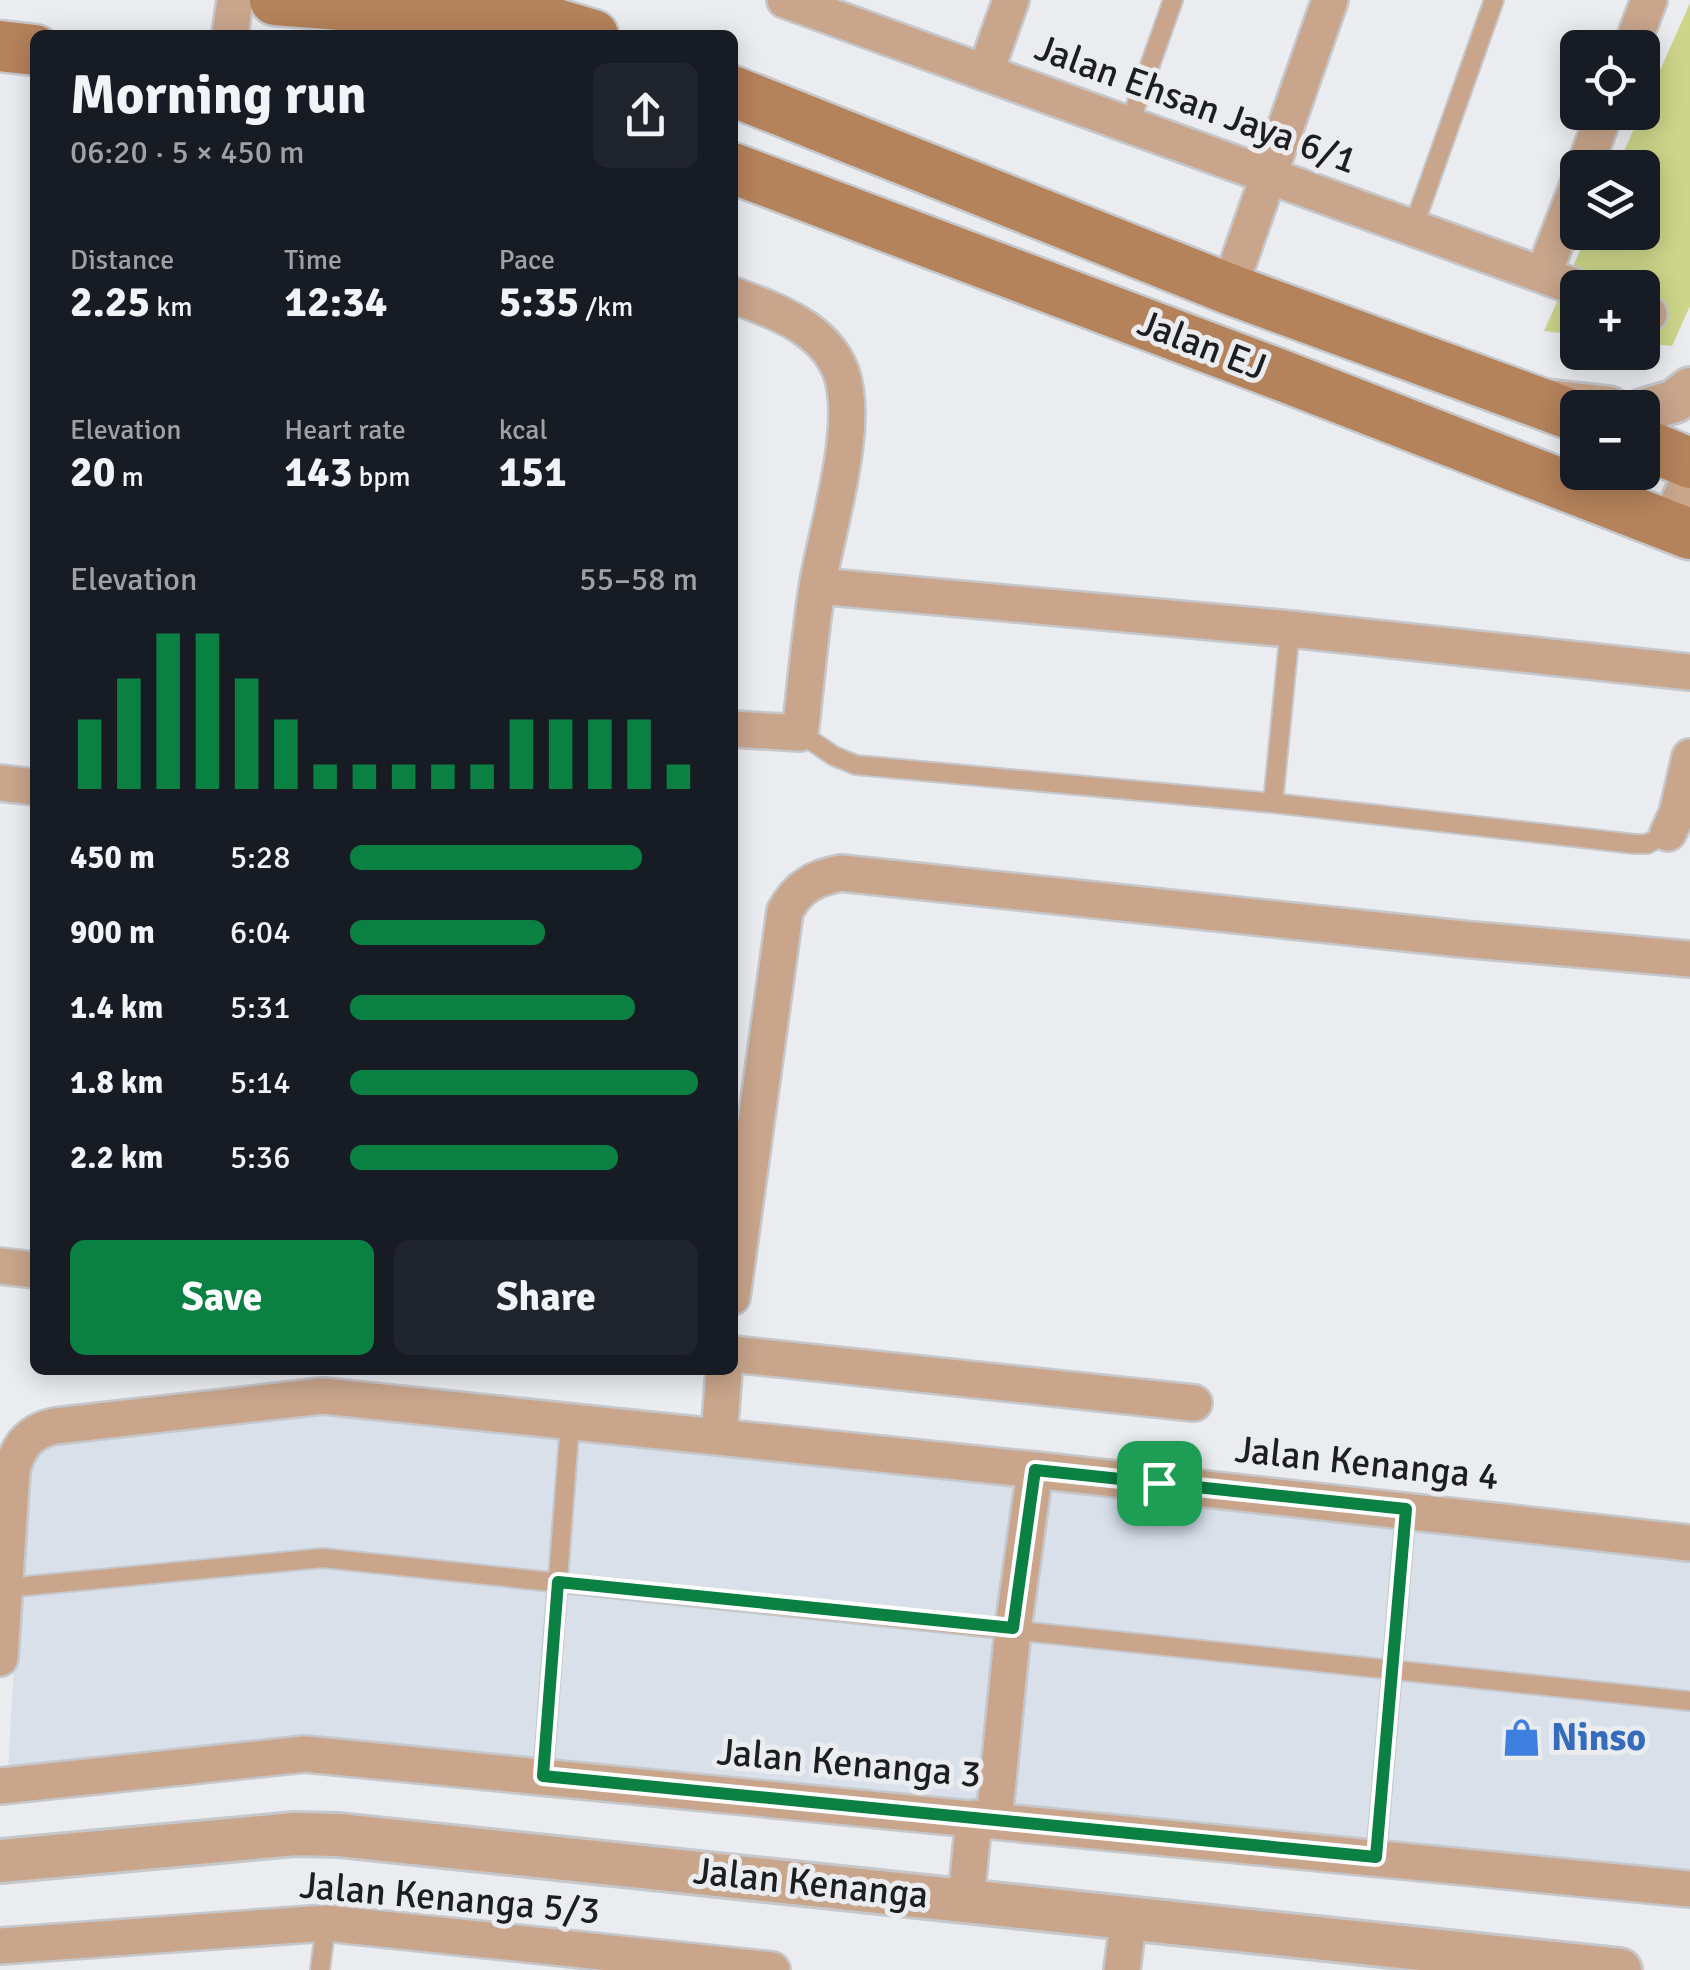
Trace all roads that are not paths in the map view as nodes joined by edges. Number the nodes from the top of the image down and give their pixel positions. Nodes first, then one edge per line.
1 (235, 0) edge
2 (275, 0) edge
3 (785, 0) edge
4 (1011, 0) edge
5 (1173, 0) edge
6 (1330, 0) edge
7 (1494, 0) edge
8 (1649, 0) edge
9 (841, 10) edge
10 (231, 30) edge
11 (576, 30) edge
12 (1637, 30) edge
13 (0, 46) edge
14 (30, 49) edge
15 (985, 73) junction
16 (738, 93) edge
17 (1129, 125) junction
18 (738, 170) edge
19 (1268, 176) junction
20 (1413, 228) junction
21 (1560, 231) edge
22 (1543, 275) junction
23 (1560, 281) edge
24 (1229, 289) junction
25 (738, 296) edge
26 (1690, 389) edge
27 (1660, 406) edge
28 (1558, 409) edge
29 (1660, 450) edge
30 (1690, 463) edge
31 (1684, 515) edge
32 (818, 586) junction
33 (1290, 629) junction
34 (1690, 672) edge
35 (738, 728) edge
36 (800, 733) junction
37 (1690, 757) edge
38 (0, 783) edge
39 (30, 786) edge
40 (1273, 802) junction
41 (1668, 833) joint
42 (1690, 959) edge
43 (738, 1253) edge
44 (0, 1266) edge
45 (30, 1269) edge
46 (738, 1355) edge
47 (724, 1375) edge
48 (325, 1383) edge
49 (1194, 1403) dead end
50 (570, 1422) junction
51 (719, 1437) junction
52 (1035, 1470) junction
53 (1406, 1509) junction
54 (1690, 1543) edge
55 (558, 1582) junction
56 (4, 1588) junction
57 (1013, 1628) junction
58 (0, 1658) edge
59 (1393, 1669) junction
60 (1690, 1700) edge
61 (543, 1776) junction
62 (0, 1786) edge
63 (984, 1819) junction
64 (1376, 1857) junction
65 (0, 1861) edge
66 (1690, 1889) edge
67 (966, 1899) junction
68 (1128, 1916) junction
69 (326, 1923) junction
70 (0, 1946) edge
71 (646, 1963) edge
72 (320, 1970) edge
73 (772, 1970) edge
74 (1122, 1970) edge
75 (1620, 1970) edge

1 - 10 street
2 - 11 main road
3 - 9 street, Jalan Ehsan Jaya 6/1
4 - 15 street
5 - 17 lane
6 - 19 street
7 - 20 lane
8 - 12 street
9 - 15 street, Jalan Ehsan Jaya 6/1
13 - 14 main road
15 - 17 street, Jalan Ehsan Jaya 6/1
16 - 24 main road, Jalan EJ
17 - 19 street, Jalan Ehsan Jaya 6/1
18 - 31 main road, Jalan EJ
19 - 20 street, Jalan Ehsan Jaya 6/1
19 - 24 street
20 - 22 street, Jalan Ehsan Jaya 6/1
21 - 22 street
22 - 23 street, Jalan Ehsan Jaya 6/1
24 - 28 main road, Jalan EJ
25 - 32 street
26 - 27 street
29 - 30 main road
32 - 33 street
32 - 36 street
33 - 34 street
33 - 40 lane
35 - 36 street
36 - 40 lane
37 - 41 street
38 - 39 street
40 - 41 lane
42 - 43 street
44 - 45 street
46 - 49 street
47 - 51 street
48 - 50 street, Jalan Kenanga 4
48 - 56 street, Jalan Kenanga 4
50 - 51 street, Jalan Kenanga 4
50 - 55 lane
51 - 52 street, Jalan Kenanga 4
52 - 53 street, Jalan Kenanga 4
52 - 57 street
53 - 54 street, Jalan Kenanga 4
53 - 59 lane
55 - 56 lane
55 - 57 lane
55 - 61 lane
56 - 58 street, Jalan Kenanga 4
57 - 59 lane
57 - 63 street
59 - 60 lane
59 - 64 lane
61 - 62 street, Jalan Kenanga 3
61 - 63 street, Jalan Kenanga 3
63 - 64 street, Jalan Kenanga 3
63 - 67 street
64 - 66 street, Jalan Kenanga 3
65 - 67 street, Jalan Kenanga
67 - 68 street, Jalan Kenanga
68 - 74 street
68 - 75 street, Jalan Kenanga
69 - 70 street, Jalan Kenanga 5/3
69 - 71 street, Jalan Kenanga 5/3
69 - 72 lane
71 - 73 street, Jalan Kenanga 5/3

